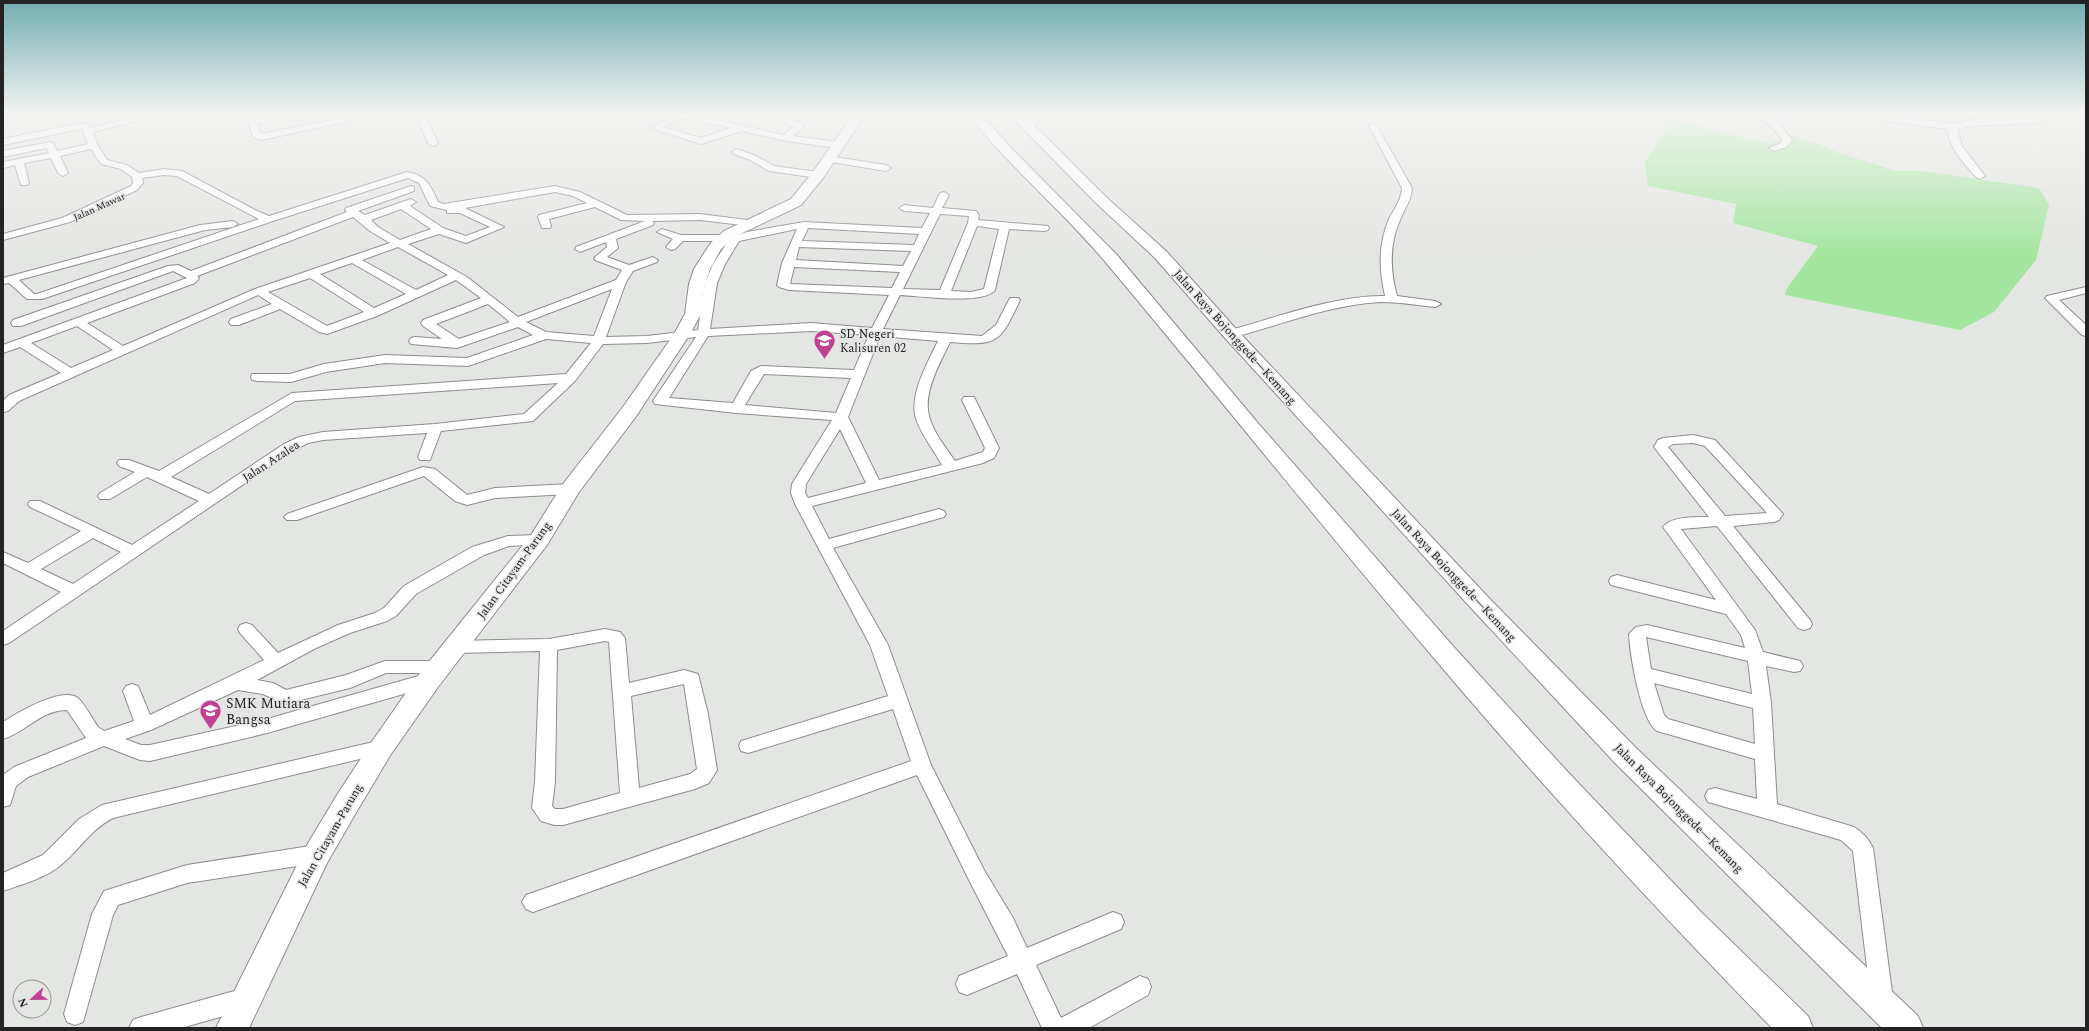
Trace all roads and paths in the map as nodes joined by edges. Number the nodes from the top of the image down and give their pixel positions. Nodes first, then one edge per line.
1 (23, 160) edge
2 (57, 160) edge
3 (103, 160) edge
4 (757, 160) edge
5 (828, 160) junction
6 (1015, 160) edge
7 (1065, 160) edge
8 (1392, 160) edge
9 (1966, 160) edge
10 (19, 161) junction
11 (3, 164) edge
12 (886, 168) dead end
13 (63, 173) dead end
14 (137, 176) junction
15 (1980, 176) dead end
16 (24, 183) dead end
17 (411, 189) dead end
18 (944, 196) dead end
19 (596, 204) junction
20 (904, 208) dead end
21 (936, 211) junction
22 (359, 216) junction
23 (268, 218) junction
24 (665, 218) junction
25 (422, 219) junction
26 (252, 223) junction
27 (751, 223) junction
28 (973, 223) junction
29 (804, 225) junction
30 (546, 226) dead end
31 (1005, 226) junction
32 (1044, 228) dead end
33 (439, 230) junction
34 (925, 231) junction
35 (662, 232) dead end
36 (3, 237) edge
37 (610, 237) junction
38 (680, 238) junction
39 (724, 238) junction
40 (398, 244) junction
41 (795, 244) junction
42 (671, 247) dead end
43 (917, 248) junction
44 (580, 249) dead end
45 (352, 259) junction
46 (653, 260) dead end
47 (788, 263) junction
48 (906, 268) junction
49 (629, 269) junction
50 (310, 273) junction
51 (190, 275) junction
52 (456, 276) junction
53 (7, 280) edge
54 (620, 282) junction
55 (108, 290) junction
56 (2086, 290) edge
57 (259, 291) junction
58 (895, 292) junction
59 (415, 294) junction
60 (944, 294) junction
61 (488, 299) junction
62 (1392, 299) junction
63 (1014, 300) dead end
64 (124, 304) junction
65 (282, 304) junction
66 (1435, 304) dead end
67 (373, 313) junction
68 (78, 322) junction
69 (235, 322) dead end
70 (518, 322) junction
71 (17, 323) dead end
72 (876, 332) junction
73 (2086, 332) edge
74 (692, 334) junction
75 (1231, 334) junction
76 (545, 335) junction
77 (946, 338) junction
78 (415, 341) dead end
79 (21, 342) junction
80 (598, 342) junction
81 (457, 344) junction
82 (3, 349) edge
83 (123, 351) junction
84 (71, 374) junction
85 (858, 374) junction
86 (257, 377) dead end
87 (570, 378) junction
88 (3, 390) edge
89 (14, 398) junction
90 (969, 400) dead end
91 (3, 408) edge
92 (736, 409) junction
93 (841, 417) junction
94 (435, 428) junction
95 (425, 457) dead end
96 (124, 462) dead end
97 (951, 467) junction
98 (146, 472) junction
99 (160, 476) junction
100 (874, 486) junction
101 (570, 489) junction
102 (105, 496) dead end
103 (211, 501) junction
104 (35, 504) dead end
105 (802, 504) junction
106 (939, 514) dead end
107 (292, 517) dead end
108 (1723, 522) junction
109 (94, 531) junction
110 (539, 540) junction
111 (824, 545) junction
112 (133, 552) junction
113 (3, 557) edge
114 (29, 569) junction
115 (1617, 581) dead end
116 (73, 591) junction
117 (1732, 610) junction
118 (1804, 624) dead end
119 (246, 629) dead end
120 (3, 639) edge
121 (549, 645) junction
122 (455, 647) junction
123 (1756, 657) junction
124 (277, 662) junction
125 (1794, 666) dead end
126 (434, 673) junction
127 (1643, 674) junction
128 (236, 683) junction
129 (132, 691) dead end
130 (622, 691) junction
131 (899, 700) junction
132 (1762, 703) junction
133 (145, 725) junction
134 (3, 732) edge
135 (105, 738) junction
136 (748, 746) dead end
137 (382, 747) junction
138 (1764, 754) junction
139 (922, 764) junction
140 (1715, 796) dead end
141 (630, 798) junction
142 (3, 799) edge
143 (1767, 810) junction
144 (317, 854) junction
145 (3, 882) edge
146 (533, 902) dead end
147 (1113, 922) dead end
148 (1022, 961) junction
149 (967, 984) dead end
150 (1140, 987) dead end
151 (245, 999) junction
152 (1883, 1006) junction
153 (75, 1014) dead end
154 (141, 1028) edge
155 (232, 1028) edge
156 (1054, 1028) edge
157 (1066, 1028) edge
158 (1796, 1028) edge
159 (1906, 1028) edge

1 - 10 street
2 - 13 street
3 - 14 street
4 - 5 street
5 - 12 street
5 - 27 main road, Jalan Citayam-Parung
6 - 158 highway
7 - 75 highway, Jalan Raya Bojonggede—Kemang
8 - 62 street
9 - 15 street
10 - 11 street
10 - 16 street
14 - 23 street
14 - 36 street, Jalan Mawar
17 - 22 street
18 - 21 street
19 - 23 street
19 - 24 street
19 - 30 street
20 - 21 street
21 - 28 street
21 - 34 street
22 - 25 street
22 - 40 street
22 - 51 street
23 - 26 street
24 - 27 street
24 - 37 street
25 - 33 street
25 - 33 street
26 - 53 street
26 - 53 street
27 - 39 main road, Jalan Citayam-Parung
28 - 31 street
28 - 60 street
29 - 34 street
29 - 41 street
29 - 74 street
31 - 32 street
31 - 60 street
33 - 40 street
34 - 43 street
35 - 38 street
37 - 44 street
37 - 49 street
38 - 39 street
38 - 42 street
39 - 74 main road, Jalan Citayam-Parung
40 - 45 street
40 - 52 street
41 - 43 street
41 - 47 street
43 - 48 street
45 - 50 street
45 - 59 street
46 - 49 street
47 - 48 street
47 - 58 street
48 - 58 street
49 - 54 street, Jalan Azalea
50 - 57 street
50 - 67 street
51 - 55 street
51 - 64 street
52 - 59 street
52 - 61 street
54 - 70 street
54 - 80 street, Jalan Azalea
55 - 64 street
55 - 71 street
56 - 73 street
57 - 65 street
57 - 83 street
58 - 60 street
58 - 72 street
59 - 67 street
61 - 70 street
61 - 81 street
62 - 66 street
62 - 75 street
63 - 77 street
64 - 68 street
65 - 67 street
65 - 69 street
68 - 79 street
68 - 83 street
70 - 76 street
70 - 81 street
72 - 74 street
72 - 77 street
72 - 85 street
74 - 80 street
74 - 92 street
74 - 101 main road, Jalan Citayam-Parung
75 - 152 highway, Jalan Raya Bojonggede—Kemang
76 - 80 street
76 - 86 street
77 - 97 street
78 - 81 street
79 - 82 street
79 - 84 street
80 - 87 street, Jalan Azalea
83 - 84 street
84 - 89 street
85 - 92 street
85 - 93 street
87 - 94 street, Jalan Azalea
87 - 99 street
88 - 89 street
89 - 91 street
90 - 97 street
92 - 93 street
93 - 100 street
93 - 105 street
94 - 95 street
94 - 103 street, Jalan Azalea
96 - 98 street
97 - 100 street
98 - 99 street
98 - 102 street
99 - 103 street
100 - 105 street
101 - 107 street
101 - 110 main road, Jalan Citayam-Parung
103 - 112 street, Jalan Azalea
104 - 109 street
105 - 111 street
106 - 111 street
108 - 108 street
108 - 117 street
108 - 118 street
109 - 112 street
109 - 114 street
110 - 122 main road, Jalan Citayam-Parung
110 - 124 street
111 - 131 street
112 - 116 street, Jalan Azalea
113 - 114 street
114 - 116 street
115 - 117 street
116 - 120 street, Jalan Azalea
117 - 123 street
119 - 124 street
121 - 122 street
121 - 130 street
121 - 141 street
122 - 126 main road, Jalan Citayam-Parung
123 - 125 street
123 - 127 street
123 - 132 street
124 - 128 street
126 - 128 street
126 - 135 street
126 - 137 main road, Jalan Citayam-Parung
127 - 132 street
127 - 138 street
128 - 133 street
129 - 133 street
130 - 141 street
130 - 141 street
131 - 136 street
131 - 139 street
132 - 138 street
133 - 135 street
134 - 135 street
135 - 142 street
137 - 144 main road, Jalan Citayam-Parung
137 - 145 street
138 - 143 street
139 - 146 street
139 - 148 street
140 - 143 street
143 - 152 street
144 - 151 main road, Jalan Citayam-Parung
144 - 153 street
147 - 148 street
148 - 149 street
148 - 156 street
150 - 157 street
151 - 154 street
151 - 155 main road, Jalan Citayam-Parung
152 - 159 highway, Jalan Raya Bojonggede—Kemang

